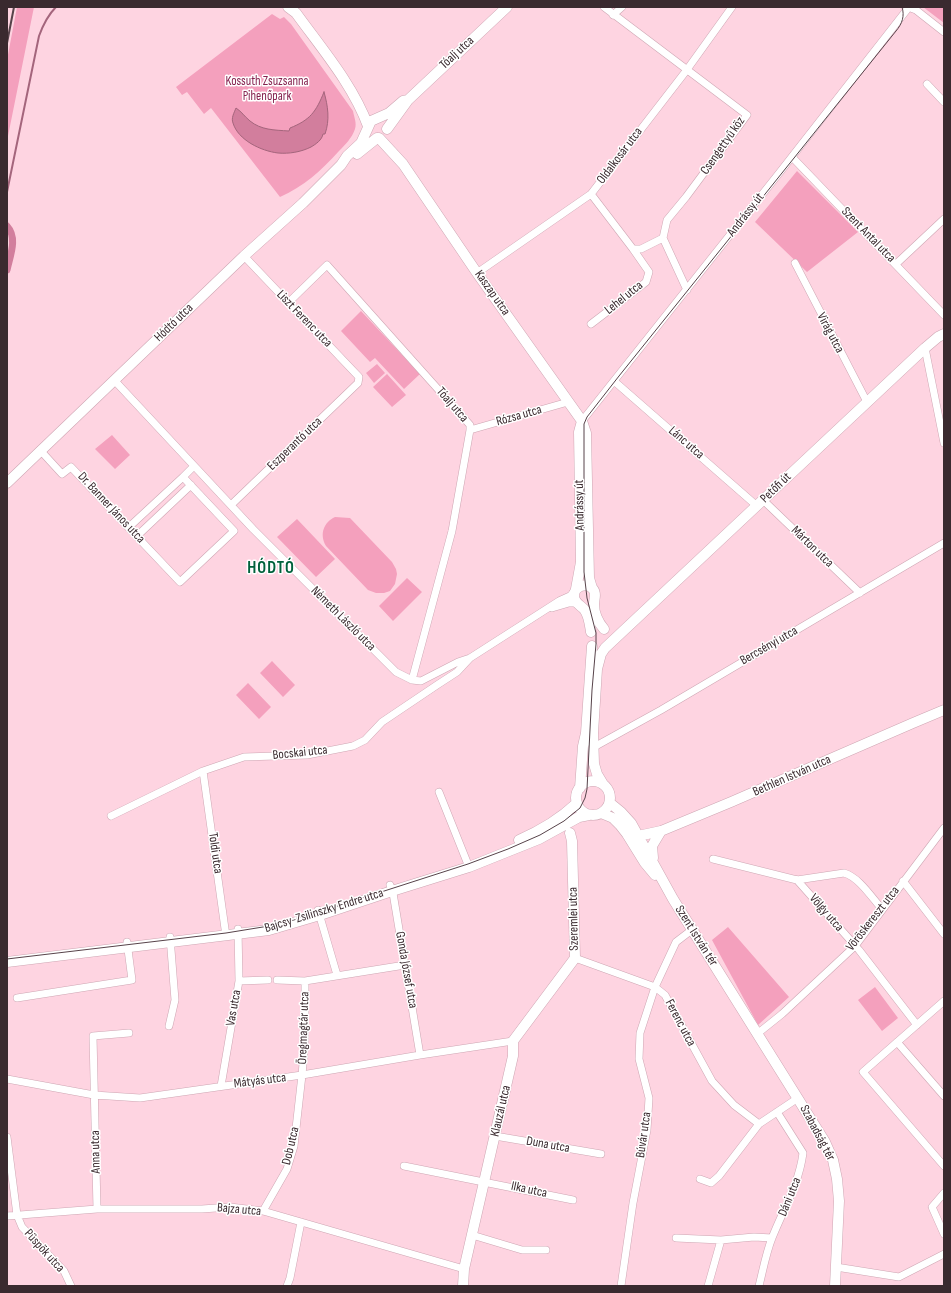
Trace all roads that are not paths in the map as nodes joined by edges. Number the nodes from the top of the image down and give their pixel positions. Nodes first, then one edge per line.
1 (288, 7) edge
2 (507, 7) edge
3 (604, 7) edge
4 (622, 7) edge
5 (732, 7) edge
6 (909, 7) edge
7 (613, 15) junction
8 (944, 32) edge
9 (686, 71) junction
10 (927, 84) dead end
11 (352, 92) junction
12 (408, 100) junction
13 (944, 102) edge
14 (377, 119) junction
15 (368, 128) junction
16 (382, 134) junction
17 (792, 157) junction
18 (341, 165) junction
19 (590, 194) junction
20 (944, 219) edge
21 (663, 238) junction
22 (633, 249) junction
23 (244, 256) junction
24 (794, 263) dead end
25 (896, 264) junction
26 (477, 273) junction
27 (687, 290) junction
28 (288, 302) junction
29 (944, 315) edge
30 (591, 324) dead end
31 (944, 334) edge
32 (925, 348) junction
33 (114, 380) junction
34 (614, 381) junction
35 (358, 383) joint
36 (568, 402) junction
37 (867, 402) junction
38 (582, 421) junction
39 (470, 430) junction
40 (944, 443) edge
41 (40, 450) junction
42 (194, 466) junction
43 (183, 477) junction
44 (7, 483) edge
45 (191, 485) junction
46 (760, 503) junction
47 (231, 505) junction
48 (129, 527) junction
49 (137, 536) junction
50 (944, 543) edge
51 (592, 588) junction
52 (860, 593) junction
53 (577, 597) junction
54 (594, 600) junction
55 (627, 628) junction
56 (605, 630) junction
57 (591, 632) junction
58 (592, 646) junction
59 (607, 646) junction
60 (470, 658) junction
61 (412, 680) junction
62 (944, 710) edge
63 (594, 747) junction
64 (203, 771) junction
65 (603, 784) junction
66 (580, 788) junction
67 (439, 792) dead end
68 (577, 803) junction
69 (610, 803) junction
70 (601, 813) junction
71 (589, 815) junction
72 (111, 816) dead end
73 (944, 828) edge
74 (568, 829) junction
75 (661, 831) junction
76 (628, 834) junction
77 (638, 836) junction
78 (713, 859) dead end
79 (653, 863) junction
80 (468, 864) junction
81 (797, 880) junction
82 (903, 881) junction
83 (391, 888) junction
84 (673, 898) junction
85 (882, 909) junction
86 (319, 912) junction
87 (693, 930) junction
88 (238, 931) junction
89 (226, 933) junction
90 (944, 934) edge
91 (170, 939) junction
92 (127, 944) junction
93 (855, 946) junction
94 (7, 956) edge
95 (575, 958) junction
96 (7, 962) edge
97 (406, 965) junction
98 (337, 975) junction
99 (268, 980) dead end
100 (277, 980) dead end
101 (239, 981) junction
102 (305, 981) junction
103 (655, 987) junction
104 (17, 998) dead end
105 (944, 1001) edge
106 (917, 1025) junction
107 (169, 1026) dead end
108 (129, 1033) dead end
109 (757, 1034) junction
110 (513, 1041) junction
111 (897, 1042) junction
112 (420, 1055) junction
113 (302, 1076) junction
114 (7, 1079) edge
115 (221, 1086) junction
116 (94, 1095) junction
117 (944, 1096) edge
118 (798, 1098) junction
119 (777, 1112) junction
120 (759, 1124) junction
121 (495, 1136) junction
122 (7, 1137) edge
123 (600, 1154) dead end
124 (404, 1166) dead end
125 (944, 1166) edge
126 (700, 1179) dead end
127 (485, 1182) junction
128 (944, 1194) edge
129 (573, 1200) dead end
130 (97, 1209) junction
131 (263, 1211) junction
132 (17, 1215) junction
133 (7, 1216) edge
134 (301, 1222) junction
135 (944, 1234) edge
136 (472, 1235) junction
137 (676, 1238) dead end
138 (772, 1238) junction
139 (721, 1240) junction
140 (546, 1250) dead end
141 (944, 1254) edge
142 (836, 1267) junction
143 (464, 1269) junction
144 (71, 1286) edge
145 (287, 1286) edge
146 (463, 1286) edge
147 (621, 1286) edge
148 (708, 1286) edge
149 (759, 1286) edge
150 (835, 1286) edge

1 - 11 street
2 - 12 street, Tóalj utca
3 - 7 street
4 - 7 street
5 - 9 street, Oldalkosár utca
6 - 8 street
6 - 17 street, Andrássy út
7 - 9 street
9 - 19 street, Oldalkosár utca
9 - 21 street, Csengettyű köz
10 - 13 street
11 - 14 street
11 - 15 street
12 - 14 street, Tóalj utca
12 - 16 street, Tóalj utca
14 - 15 street
14 - 16 street
15 - 16 street
15 - 18 street, Hódtó utca
16 - 18 street, Hódtó utca
16 - 26 street, Kaszap utca
17 - 25 street, Szent Antal utca
17 - 27 street, Andrássy út
18 - 23 street, Hódtó utca
19 - 22 street
19 - 26 street, Oldalkosár utca
20 - 25 street
21 - 22 street
21 - 27 street
22 - 30 street, Lehel utca
23 - 28 street, Liszt Ferenc utca
23 - 33 street, Hódtó utca
24 - 37 street, Virág utca
25 - 29 street, Szent Antal utca
26 - 36 street, Kaszap utca
27 - 34 street, Andrássy út
28 - 35 street, Liszt Ferenc utca
28 - 39 street, Tóalj utca
31 - 32 street, Petőfi út
32 - 37 street, Petőfi út
32 - 40 street
33 - 41 street, Hódtó utca
33 - 42 street, Németh László utca
34 - 38 street, Andrássy út
34 - 46 street, Lánc utca
35 - 47 street, Eszperantó utca
36 - 38 street, Kaszap utca
36 - 39 street, Rózsa utca
37 - 46 street, Petőfi út
38 - 51 street, Andrássy út
38 - 53 street, Andrássy út
39 - 61 street, Tóalj utca
41 - 44 street, Hódtó utca
41 - 48 street, Dr. Banner János utca
42 - 43 street
42 - 47 street, Németh László utca
43 - 45 street
43 - 48 street
45 - 49 street
45 - 49 street, Dr. Banner János utca
46 - 52 street, Márton utca
46 - 55 street, Petőfi út
47 - 61 street, Németh László utca
48 - 49 street, Dr. Banner János utca
50 - 52 street, Bercsényi utca
51 - 53 street
51 - 54 street
52 - 63 street, Bercsényi utca
53 - 54 street
53 - 57 street
53 - 60 street, Bocskai utca
54 - 56 street
55 - 56 street
55 - 59 street, Petőfi út
56 - 57 street
56 - 59 street
57 - 58 street
58 - 59 street
58 - 66 street
59 - 63 street
60 - 61 street, Bocskai utca
60 - 64 street, Bocskai utca
62 - 75 street, Bethlen István utca
63 - 65 street
64 - 72 street, Bocskai utca
64 - 89 street, Toldi utca
65 - 66 street
65 - 69 street
66 - 68 street
67 - 80 street
68 - 71 street
68 - 80 street, Bajcsy-Zsilinszky Endre utca
69 - 70 street
69 - 77 street, Szent István tér
70 - 71 street
70 - 76 street
71 - 74 street, Bajcsy-Zsilinszky Endre utca
73 - 82 street, Vöröskereszt utca
74 - 80 street, Bajcsy-Zsilinszky Endre utca
74 - 95 street, Szeremlei utca
75 - 77 street, Bethlen István utca
75 - 79 street
76 - 77 street
76 - 84 street
77 - 79 street, Szent István tér
78 - 81 street, Völgy utca
79 - 84 street, Szent István tér
80 - 83 street, Bajcsy-Zsilinszky Endre utca
81 - 85 street, Völgy utca
81 - 93 street, Völgy utca
82 - 85 street, Vöröskereszt utca
82 - 90 street
83 - 86 street, Bajcsy-Zsilinszky Endre utca
83 - 97 street, Gonda József utca
84 - 87 street, Szent István tér
85 - 93 street, Vöröskereszt utca
86 - 88 street, Bajcsy-Zsilinszky Endre utca
86 - 98 street
87 - 103 street, Búvár utca
87 - 109 street, Szent István tér
88 - 89 street, Bajcsy-Zsilinszky Endre utca
88 - 101 street, Vas utca
89 - 91 street, Bajcsy-Zsilinszky Endre utca
91 - 92 street, Bajcsy-Zsilinszky Endre utca
91 - 107 street
92 - 94 street, Bajcsy-Zsilinszky Endre utca
92 - 96 street, Bajcsy-Zsilinszky Endre utca
92 - 104 street
93 - 106 street
93 - 109 street, Vöröskereszt utca
95 - 103 street, Ferenc utca
95 - 110 street, Szeremlei utca
97 - 98 street, Öregmagtár utca
97 - 112 street, Gonda József utca
98 - 102 street, Öregmagtár utca
99 - 101 street
100 - 102 street, Öregmagtár utca
101 - 115 street, Vas utca
102 - 113 street, Öregmagtár utca
103 - 120 street, Ferenc utca
103 - 147 street, Búvár utca
105 - 106 street
106 - 111 street
108 - 116 street, Anna utca
109 - 118 street, Szabadság tér
110 - 112 street, Mátyás utca
110 - 121 street, Klauzál utca
111 - 117 street
111 - 125 street
112 - 113 street, Mátyás utca
113 - 115 street, Mátyás utca
113 - 131 street, Dob utca
114 - 116 street, Mátyás utca
115 - 116 street, Mátyás utca
116 - 130 street, Anna utca
118 - 119 street
118 - 142 street, Szabadság tér
119 - 120 street
119 - 138 street, Dáni utca
120 - 126 street
121 - 123 street, Duna utca
121 - 127 street, Klauzál utca
122 - 132 street
124 - 127 street
127 - 129 street, Ilka utca
127 - 136 street, Klauzál utca
128 - 135 street
130 - 131 street, Bajza utca
130 - 132 street, Bajza utca
131 - 134 street, Bajza utca
132 - 133 street, Bajza utca
132 - 144 street, Püspök utca
134 - 143 street, Bajza utca
134 - 145 street
136 - 140 street
136 - 143 street, Klauzál utca
137 - 139 street
138 - 139 street
138 - 149 street, Dáni utca
139 - 148 street
141 - 142 street
142 - 150 street, Szabadság tér
143 - 146 street, Klauzál utca

